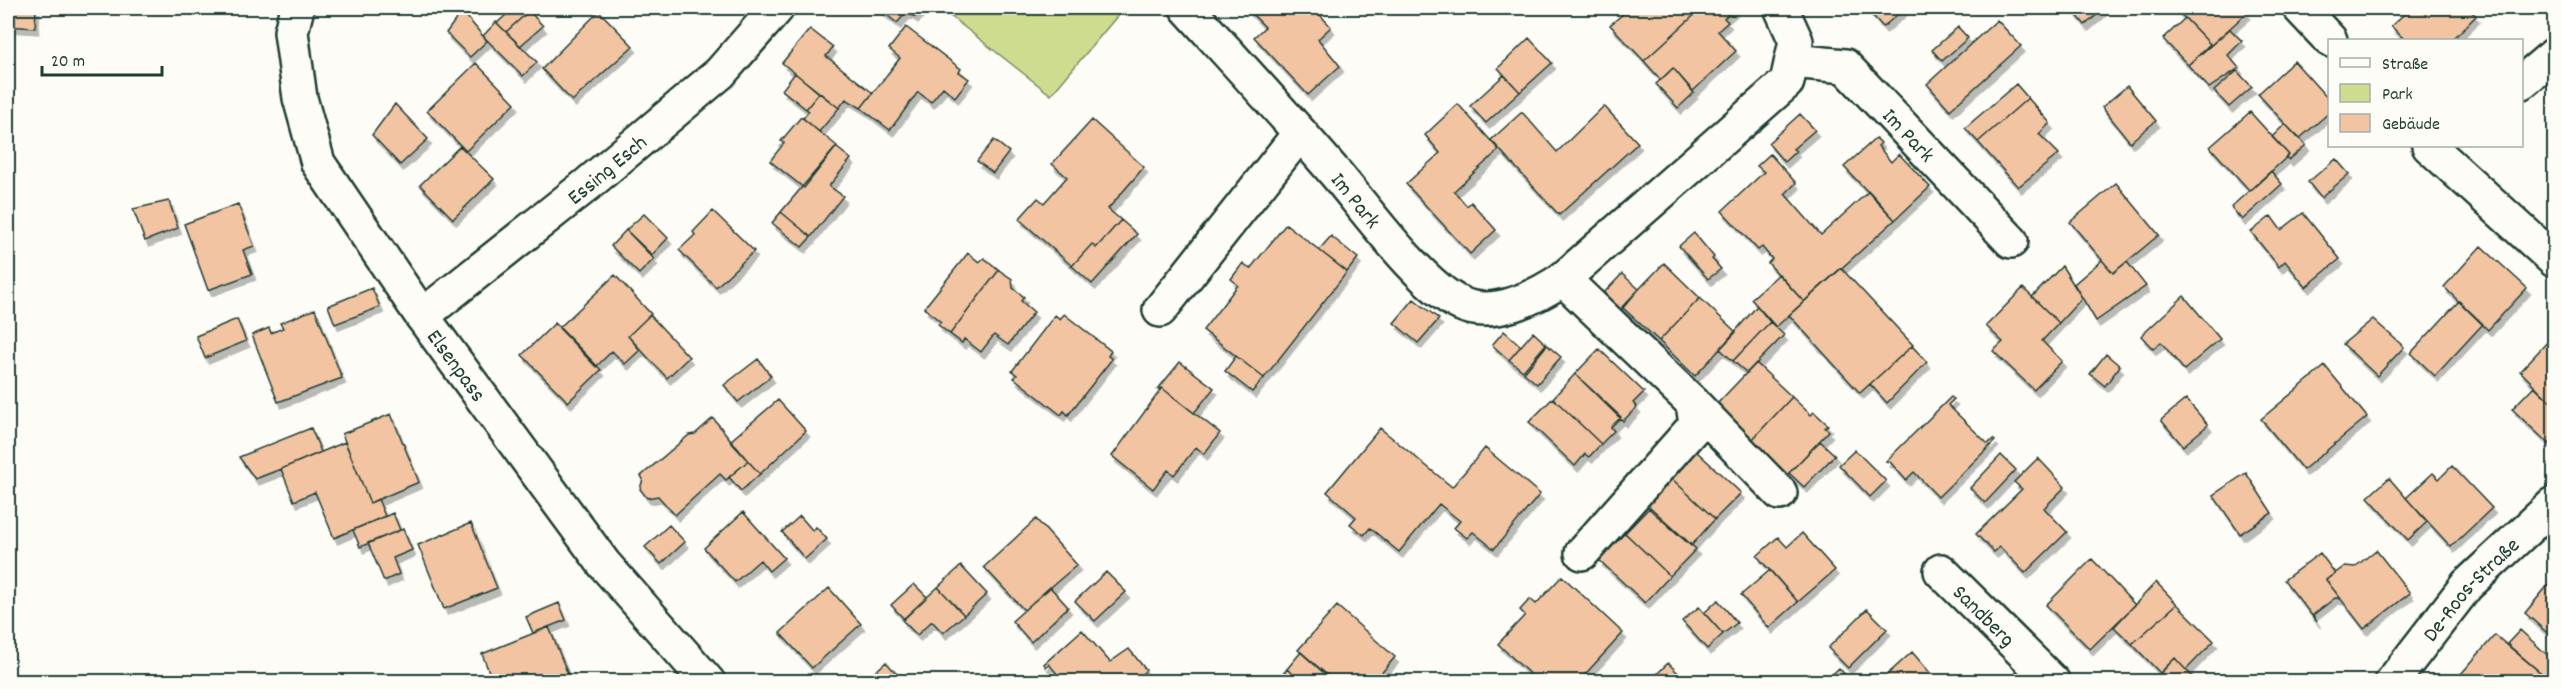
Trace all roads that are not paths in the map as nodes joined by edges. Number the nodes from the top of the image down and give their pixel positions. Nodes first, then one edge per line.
1 (297, 8) edge
2 (777, 8) edge
3 (1187, 8) edge
4 (1781, 8) edge
5 (2300, 8) edge
6 (2329, 39) edge
7 (2554, 55) edge
8 (1792, 61) junction
9 (2523, 81) edge
10 (1300, 133) junction
11 (2436, 148) edge
12 (2011, 241) dead end
13 (2554, 260) edge
14 (1563, 279) junction
15 (1160, 310) dead end
16 (422, 316) junction
17 (1693, 403) junction
18 (1780, 493) dead end
19 (2554, 504) edge
20 (1582, 553) dead end
21 (1941, 571) dead end
22 (708, 681) edge
23 (2053, 681) edge
24 (2392, 681) edge

1 - 16 street, Elsenpass
2 - 16 street, Essing Esch
3 - 10 street, Im Park
4 - 8 street, Im Park
5 - 6 street
7 - 9 street
8 - 12 street, Im Park
8 - 14 street, Im Park
10 - 14 street, Im Park
10 - 15 street
11 - 13 street
14 - 17 street
16 - 22 street, Elsenpass
17 - 18 street
17 - 20 street
19 - 24 street, De-Roos-Straße
21 - 23 street, Sandberg

